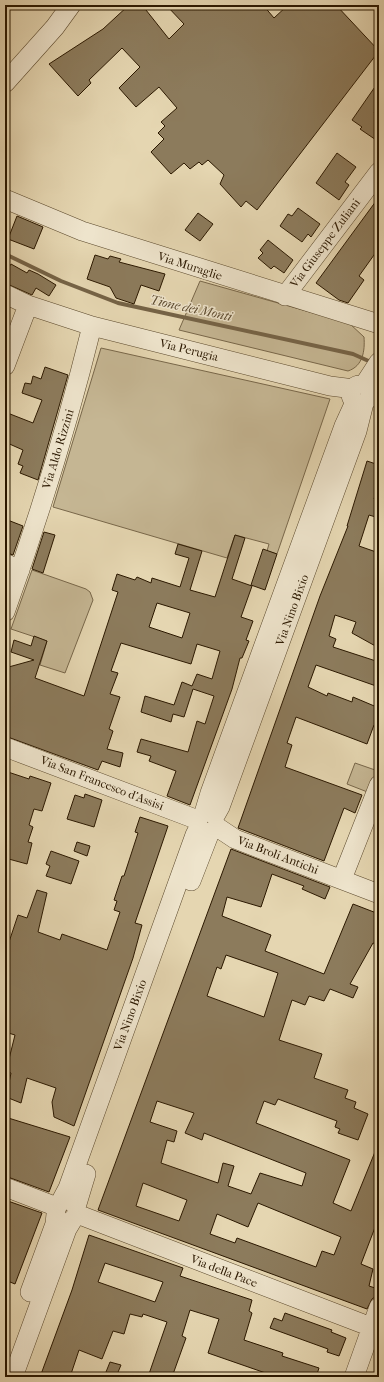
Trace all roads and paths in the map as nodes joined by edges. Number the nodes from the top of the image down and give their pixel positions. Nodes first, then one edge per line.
1 (71, 5) edge
2 (5, 83) edge
3 (379, 172) edge
4 (5, 199) edge
5 (5, 294) edge
6 (285, 296) junction
7 (28, 305) junction
8 (379, 324) edge
9 (92, 326) junction
10 (379, 362) edge
11 (5, 366) edge
12 (364, 396) edge
13 (13, 566) edge
14 (5, 612) edge
15 (5, 748) edge
16 (379, 785) edge
17 (207, 822) junction
18 (342, 879) junction
19 (379, 894) edge
20 (5, 1187) edge
21 (67, 1211) junction
22 (379, 1307) edge
23 (375, 1329) edge
24 (5, 1361) edge
25 (13, 1377) edge
26 (354, 1377) edge

1 - 2 street
3 - 6 street, Via Giuseppe Zuliani
4 - 6 street, Via Muraglie
5 - 7 street, Via Perugia
6 - 8 street, Via Muraglie
7 - 9 street, Via Perugia
7 - 11 street
9 - 12 street, Via Perugia
9 - 13 street, Via Aldo Rizzini
10 - 12 street, Via Nino Bixio
12 - 17 street, Via Nino Bixio
13 - 14 street, Via Aldo Rizzini
15 - 17 street, Via San Francesco d'Assisi
16 - 18 street
17 - 18 street, Via Broli Antichi
17 - 21 street, Via Nino Bixio
18 - 19 street, Via Broli Antichi
20 - 21 street, Via della Pace
21 - 23 street, Via della Pace
21 - 24 street, Via Nino Bixio
21 - 25 street, Via Nino Bixio
22 - 23 street
23 - 26 street

